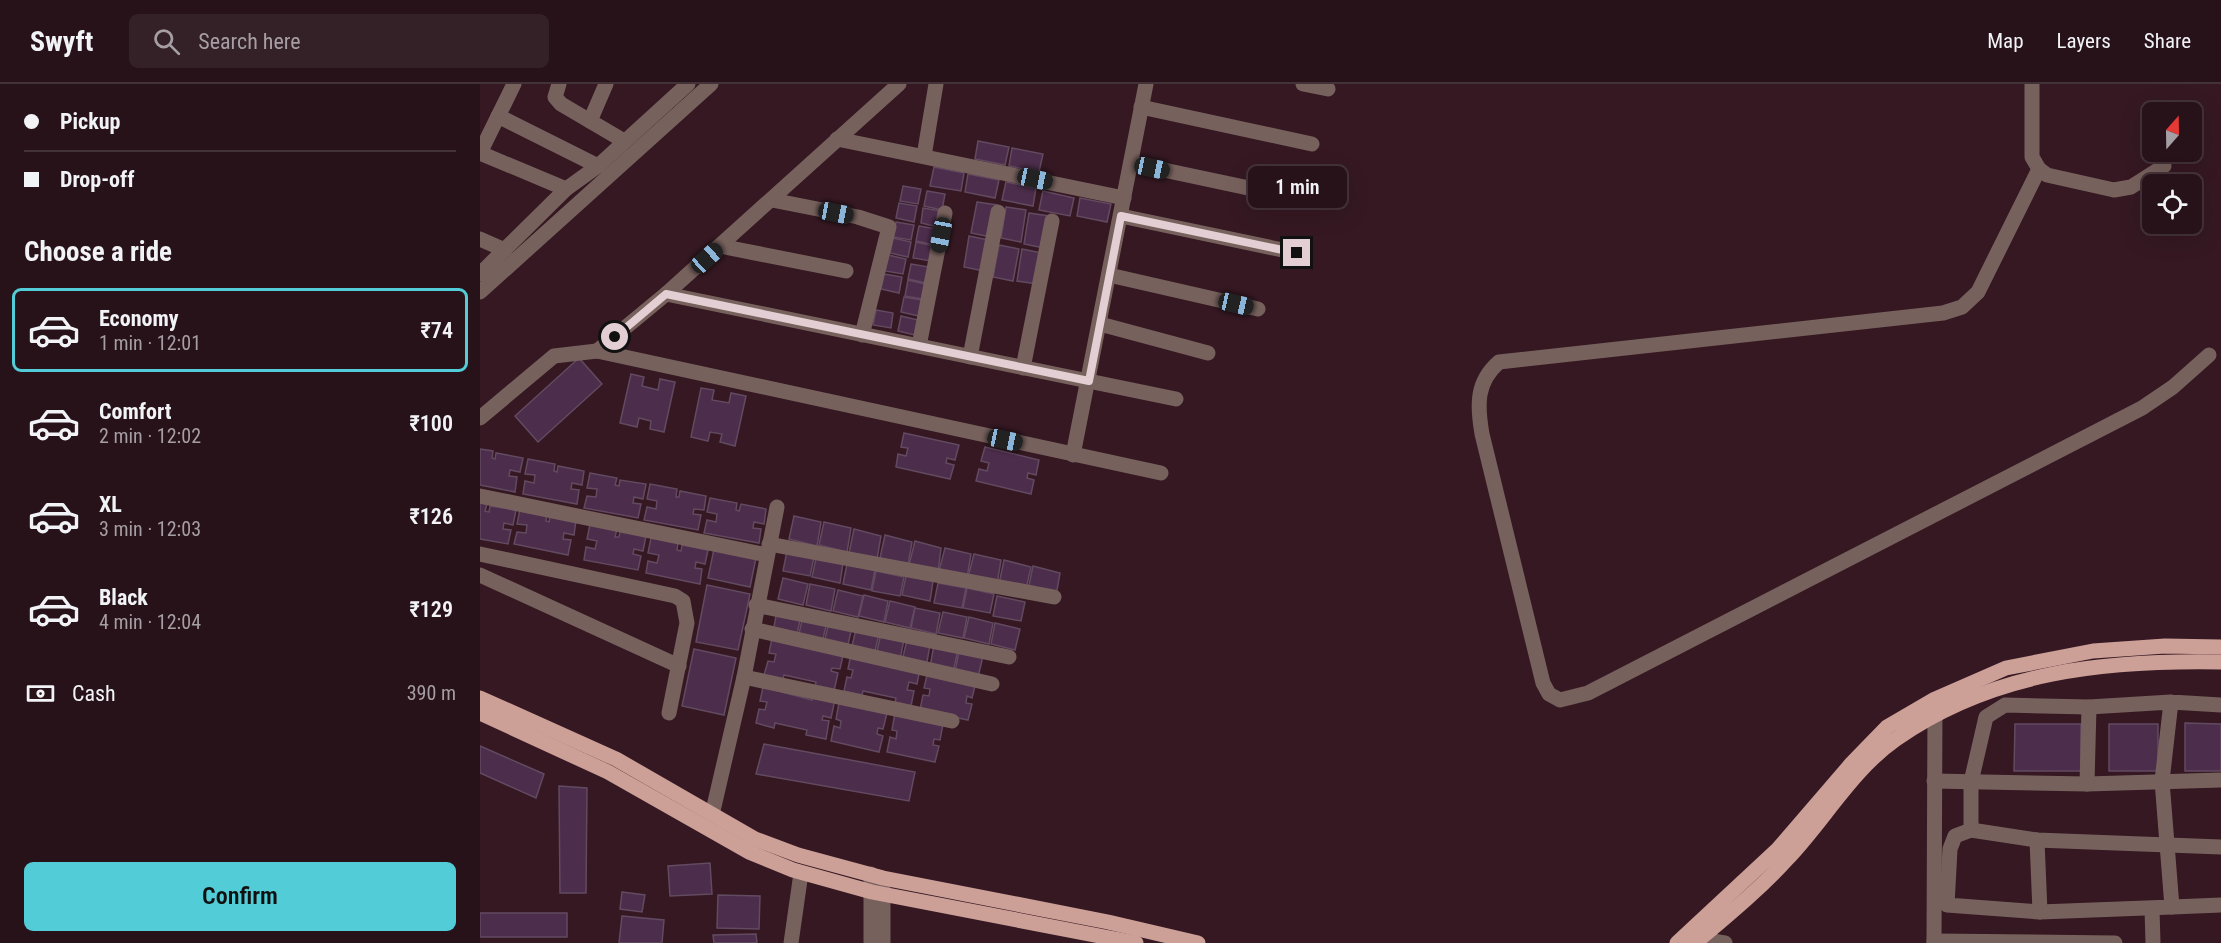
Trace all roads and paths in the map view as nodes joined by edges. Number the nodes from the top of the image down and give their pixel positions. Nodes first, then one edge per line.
1 (514, 84) edge
2 (559, 84) edge
3 (606, 84) edge
4 (688, 84) edge
5 (711, 84) edge
6 (899, 84) edge
7 (936, 84) edge
8 (1146, 84) edge
9 (1303, 84) edge
10 (2032, 84) edge
11 (1328, 90) dead end
12 (1141, 107) junction
13 (498, 116) junction
14 (590, 121) junction
15 (837, 138) junction
16 (624, 141) junction
17 (1312, 144) dead end
18 (480, 153) edge
19 (924, 156) junction
20 (1131, 163) junction
21 (598, 166) junction
22 (2164, 166) dead end
23 (2036, 175) junction
24 (566, 189) junction
25 (1124, 198) junction
26 (1300, 199) dead end
27 (772, 200) junction
28 (998, 212) dead end
29 (945, 213) dead end
30 (1121, 216) junction
31 (1052, 221) dead end
32 (480, 239) edge
33 (720, 246) junction
34 (505, 250) junction
35 (1297, 253) dead end
36 (846, 271) dead end
37 (480, 274) edge
38 (1110, 275) junction
39 (480, 292) edge
40 (666, 294) junction
41 (1258, 309) dead end
42 (1100, 324) junction
43 (862, 334) junction
44 (919, 346) junction
45 (597, 351) junction
46 (1208, 352) dead end
47 (2209, 355) dead end
48 (970, 357) junction
49 (1023, 368) junction
50 (1089, 381) junction
51 (1176, 399) dead end
52 (480, 418) edge
53 (1073, 454) junction
54 (1161, 473) dead end
55 (480, 495) edge
56 (777, 507) dead end
57 (768, 550) junction
58 (480, 554) edge
59 (480, 575) edge
60 (1054, 597) dead end
61 (756, 605) junction
62 (752, 629) junction
63 (2221, 647) edge
64 (1009, 657) dead end
65 (2221, 662) edge
66 (679, 666) junction
67 (744, 677) junction
68 (992, 684) dead end
69 (480, 698) edge
70 (1935, 699) junction
71 (2171, 702) junction
72 (2221, 705) edge
73 (2089, 707) junction
74 (480, 713) edge
75 (669, 713) dead end
76 (1934, 717) junction
77 (952, 721) dead end
78 (2221, 780) edge
79 (1934, 781) junction
80 (2162, 781) junction
81 (1971, 782) junction
82 (2087, 783) junction
83 (712, 815) junction
84 (1971, 830) junction
85 (2037, 840) junction
86 (2169, 846) junction
87 (2221, 847) edge
88 (801, 873) junction
89 (877, 884) junction
90 (2221, 905) edge
91 (2172, 907) junction
92 (2152, 909) junction
93 (2040, 912) junction
94 (1697, 941) edge
95 (1934, 942) edge
96 (791, 943) edge
97 (871, 943) edge
98 (883, 943) edge
99 (1136, 943) edge
100 (1198, 943) edge
101 (1677, 943) edge
102 (1724, 943) edge
103 (2115, 943) edge
104 (2154, 943) edge

1 - 13 street
2 - 14 street
3 - 14 street
4 - 16 street
5 - 39 street
6 - 15 street
7 - 19 street
8 - 12 street
9 - 11 street
10 - 23 street
12 - 17 street
12 - 20 street
13 - 18 street
13 - 21 street
14 - 16 street
15 - 19 street
15 - 27 street
16 - 21 street
18 - 24 street
19 - 25 street
20 - 25 street
20 - 26 street
21 - 24 street
22 - 23 street
23 - 47 street
24 - 34 street
25 - 30 street
27 - 33 street
27 - 43 street
28 - 48 street
29 - 44 street
30 - 35 street
30 - 38 street
31 - 49 street
32 - 34 street
33 - 36 street
33 - 40 street
34 - 37 street
38 - 41 street
38 - 42 street
40 - 43 street
40 - 45 street
42 - 46 street
42 - 50 street
43 - 44 street
44 - 48 street
45 - 52 street
45 - 53 street
48 - 49 street
49 - 50 street
50 - 51 street
50 - 53 street
53 - 54 street
55 - 57 street
56 - 57 street
57 - 60 street
57 - 61 street
58 - 66 street
59 - 66 street
61 - 62 street
61 - 64 street
62 - 67 street
62 - 68 street
63 - 70 main road
65 - 76 main road
66 - 75 street
67 - 77 street
67 - 83 street
69 - 83 main road
70 - 76 street
70 - 101 main road
71 - 72 street
71 - 73 street
71 - 80 street
73 - 81 street
73 - 82 street
74 - 88 main road
76 - 79 street
76 - 94 main road
78 - 80 street
79 - 81 street
79 - 95 street
80 - 82 street
80 - 86 street
81 - 82 street
81 - 84 street
83 - 89 main road
84 - 85 street
84 - 93 street
85 - 86 street
85 - 93 street
86 - 87 street
86 - 91 street
88 - 89 main road
88 - 96 street
89 - 97 street
89 - 98 street
89 - 99 main road
89 - 100 main road
90 - 91 street
91 - 92 street
92 - 93 street
92 - 104 street
94 - 102 street
95 - 103 street

